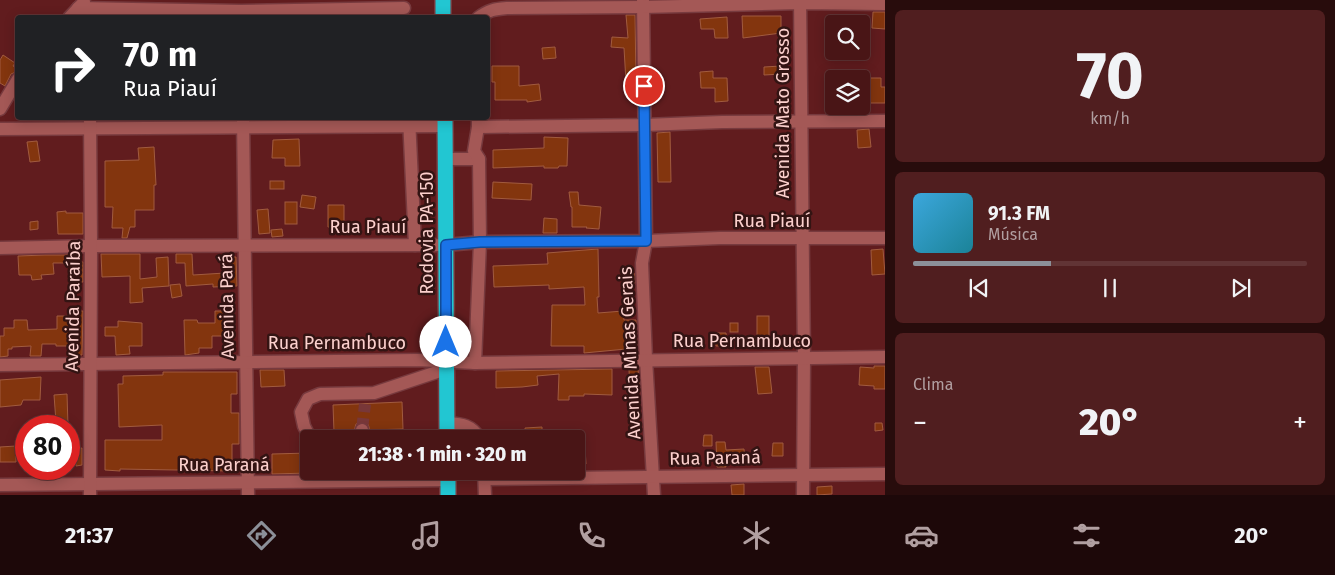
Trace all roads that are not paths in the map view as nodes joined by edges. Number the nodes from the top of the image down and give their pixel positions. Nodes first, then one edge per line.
1 (443, 0) edge
2 (800, 2) edge
3 (643, 4) edge
4 (885, 4) edge
5 (405, 8) edge
6 (84, 9) edge
7 (241, 9) edge
8 (444, 15) edge
9 (482, 15) edge
10 (15, 84) edge
11 (0, 109) edge
12 (885, 121) edge
13 (409, 122) edge
14 (445, 122) edge
15 (478, 122) edge
16 (801, 122) junction
17 (90, 123) edge
18 (243, 123) edge
19 (645, 124) junction
20 (0, 129) edge
21 (445, 159) junction
22 (479, 159) junction
23 (802, 238) junction
24 (885, 238) edge
25 (646, 241) junction
26 (480, 242) junction
27 (244, 245) junction
28 (415, 245) junction
29 (446, 245) junction
30 (91, 246) junction
31 (0, 248) edge
32 (885, 357) edge
33 (804, 358) junction
34 (646, 359) junction
35 (245, 362) junction
36 (475, 363) junction
37 (90, 364) junction
38 (0, 365) edge
39 (446, 365) junction
40 (374, 393) junction
41 (365, 404) tunnel mouth
42 (306, 430) edge
43 (447, 430) edge
44 (450, 430) edge
45 (473, 430) edge
46 (802, 474) junction
47 (885, 474) edge
48 (585, 476) edge
49 (654, 476) junction
50 (485, 480) edge
51 (448, 482) edge
52 (0, 485) edge
53 (90, 489) edge
54 (247, 489) edge
55 (485, 495) edge
56 (654, 495) edge
57 (803, 495) edge

1 - 8 highway
2 - 3 street
2 - 4 street
2 - 16 street, Avenida Mato Grosso
3 - 9 street
3 - 19 street, Avenida Minas Gerais
5 - 7 street
6 - 7 street
10 - 11 street
12 - 16 street
13 - 14 street
13 - 18 street
13 - 28 street
14 - 21 highway, Rodovia PA-150
15 - 19 street
15 - 22 street
16 - 19 street
16 - 23 street, Avenida Mato Grosso
17 - 18 street
17 - 20 street
17 - 30 street, Avenida Paraíba
18 - 27 street, Avenida Pará
19 - 25 street, Avenida Minas Gerais
21 - 22 street
21 - 29 highway, Rodovia PA-150
22 - 26 street
23 - 24 street, Rua Piauí
23 - 25 street, Rua Piauí
23 - 33 street, Avenida Mato Grosso
25 - 26 street, Rua Piauí
25 - 34 street, Avenida Minas Gerais
26 - 29 street, Rua Piauí
26 - 36 street
27 - 28 street, Rua Piauí
27 - 30 street, Rua Piauí
27 - 35 street, Avenida Pará
28 - 29 street, Rua Piauí
29 - 39 highway, Rodovia PA-150
30 - 31 street, Rua Piauí
30 - 37 street, Avenida Paraíba
32 - 33 street, Rua Pernambuco
33 - 34 street, Rua Pernambuco
33 - 46 street, Avenida Mato Grosso
34 - 36 street, Rua Pernambuco
34 - 49 street, Avenida Minas Gerais
35 - 37 street, Rua Pernambuco
35 - 39 street, Rua Pernambuco
35 - 54 street, Avenida Pará
36 - 39 street, Rua Pernambuco
37 - 38 street, Rua Pernambuco
37 - 53 street, Avenida Paraíba
39 - 40 street
39 - 43 highway, Rodovia PA-150
40 - 41 street
40 - 42 street
44 - 45 street
46 - 47 street, Rua Paraná
46 - 49 street, Rua Paraná
46 - 57 street, Avenida Mato Grosso
48 - 49 street, Rua Paraná
49 - 56 street, Avenida Minas Gerais
50 - 55 street
51 - 54 street, Rua Paraná
52 - 53 street, Rua Paraná
53 - 54 street, Rua Paraná

